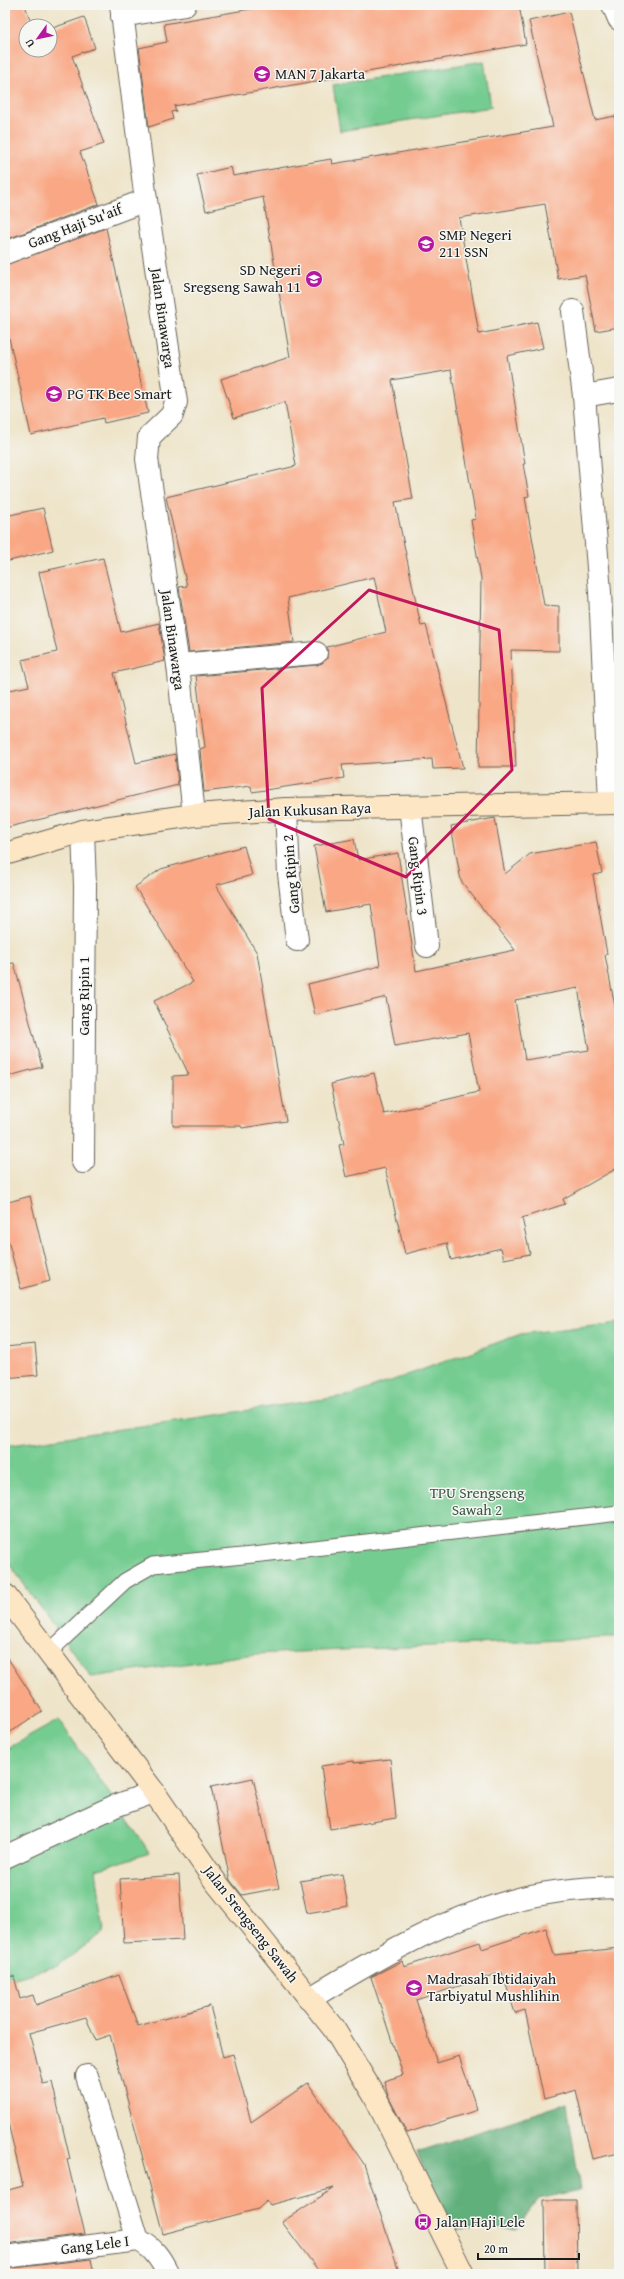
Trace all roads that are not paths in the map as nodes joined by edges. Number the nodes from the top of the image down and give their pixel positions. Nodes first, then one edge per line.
1 (185, 5) edge
2 (614, 5) edge
3 (132, 9) edge
4 (619, 19) edge
5 (146, 200) junction
6 (5, 253) edge
7 (573, 311) dead end
8 (619, 390) edge
9 (584, 396) junction
10 (316, 653) dead end
11 (178, 665) junction
12 (614, 803) edge
13 (410, 807) junction
14 (286, 809) junction
15 (194, 815) junction
16 (83, 831) junction
17 (5, 854) edge
18 (297, 940) dead end
19 (427, 946) dead end
20 (83, 1162) dead end
21 (619, 1513) edge
22 (5, 1595) edge
23 (48, 1652) junction
24 (154, 1792) junction
25 (5, 1857) edge
26 (619, 1888) edge
27 (309, 2000) junction
28 (87, 2076) dead end
29 (138, 2240) junction
30 (5, 2257) edge
31 (168, 2274) edge
32 (463, 2274) edge

1 - 3 street, Jalan Binawarga
2 - 4 street
3 - 5 street, Jalan Binawarga
5 - 6 street, Gang Haji Su'aif
5 - 11 street, Jalan Binawarga
7 - 9 street
8 - 9 street
9 - 12 street
10 - 11 street
11 - 15 street, Jalan Binawarga
12 - 13 street, Jalan Kukusan Raya
13 - 14 street, Jalan Kukusan Raya
13 - 19 street, Gang Ripin 3
14 - 15 street, Jalan Kukusan Raya
14 - 18 street, Gang Ripin 2
15 - 16 street, Jalan Kukusan Raya
16 - 17 street, Jalan Kukusan Raya
16 - 20 street, Gang Ripin 1
21 - 23 lane
22 - 23 street, Jalan Srengseng Sawah
23 - 24 street, Jalan Srengseng Sawah
24 - 25 street
24 - 27 street, Jalan Srengseng Sawah
26 - 27 street
27 - 32 street, Jalan Srengseng Sawah
28 - 29 street
29 - 30 street, Gang Lele I
29 - 31 street, Gang Lele I

